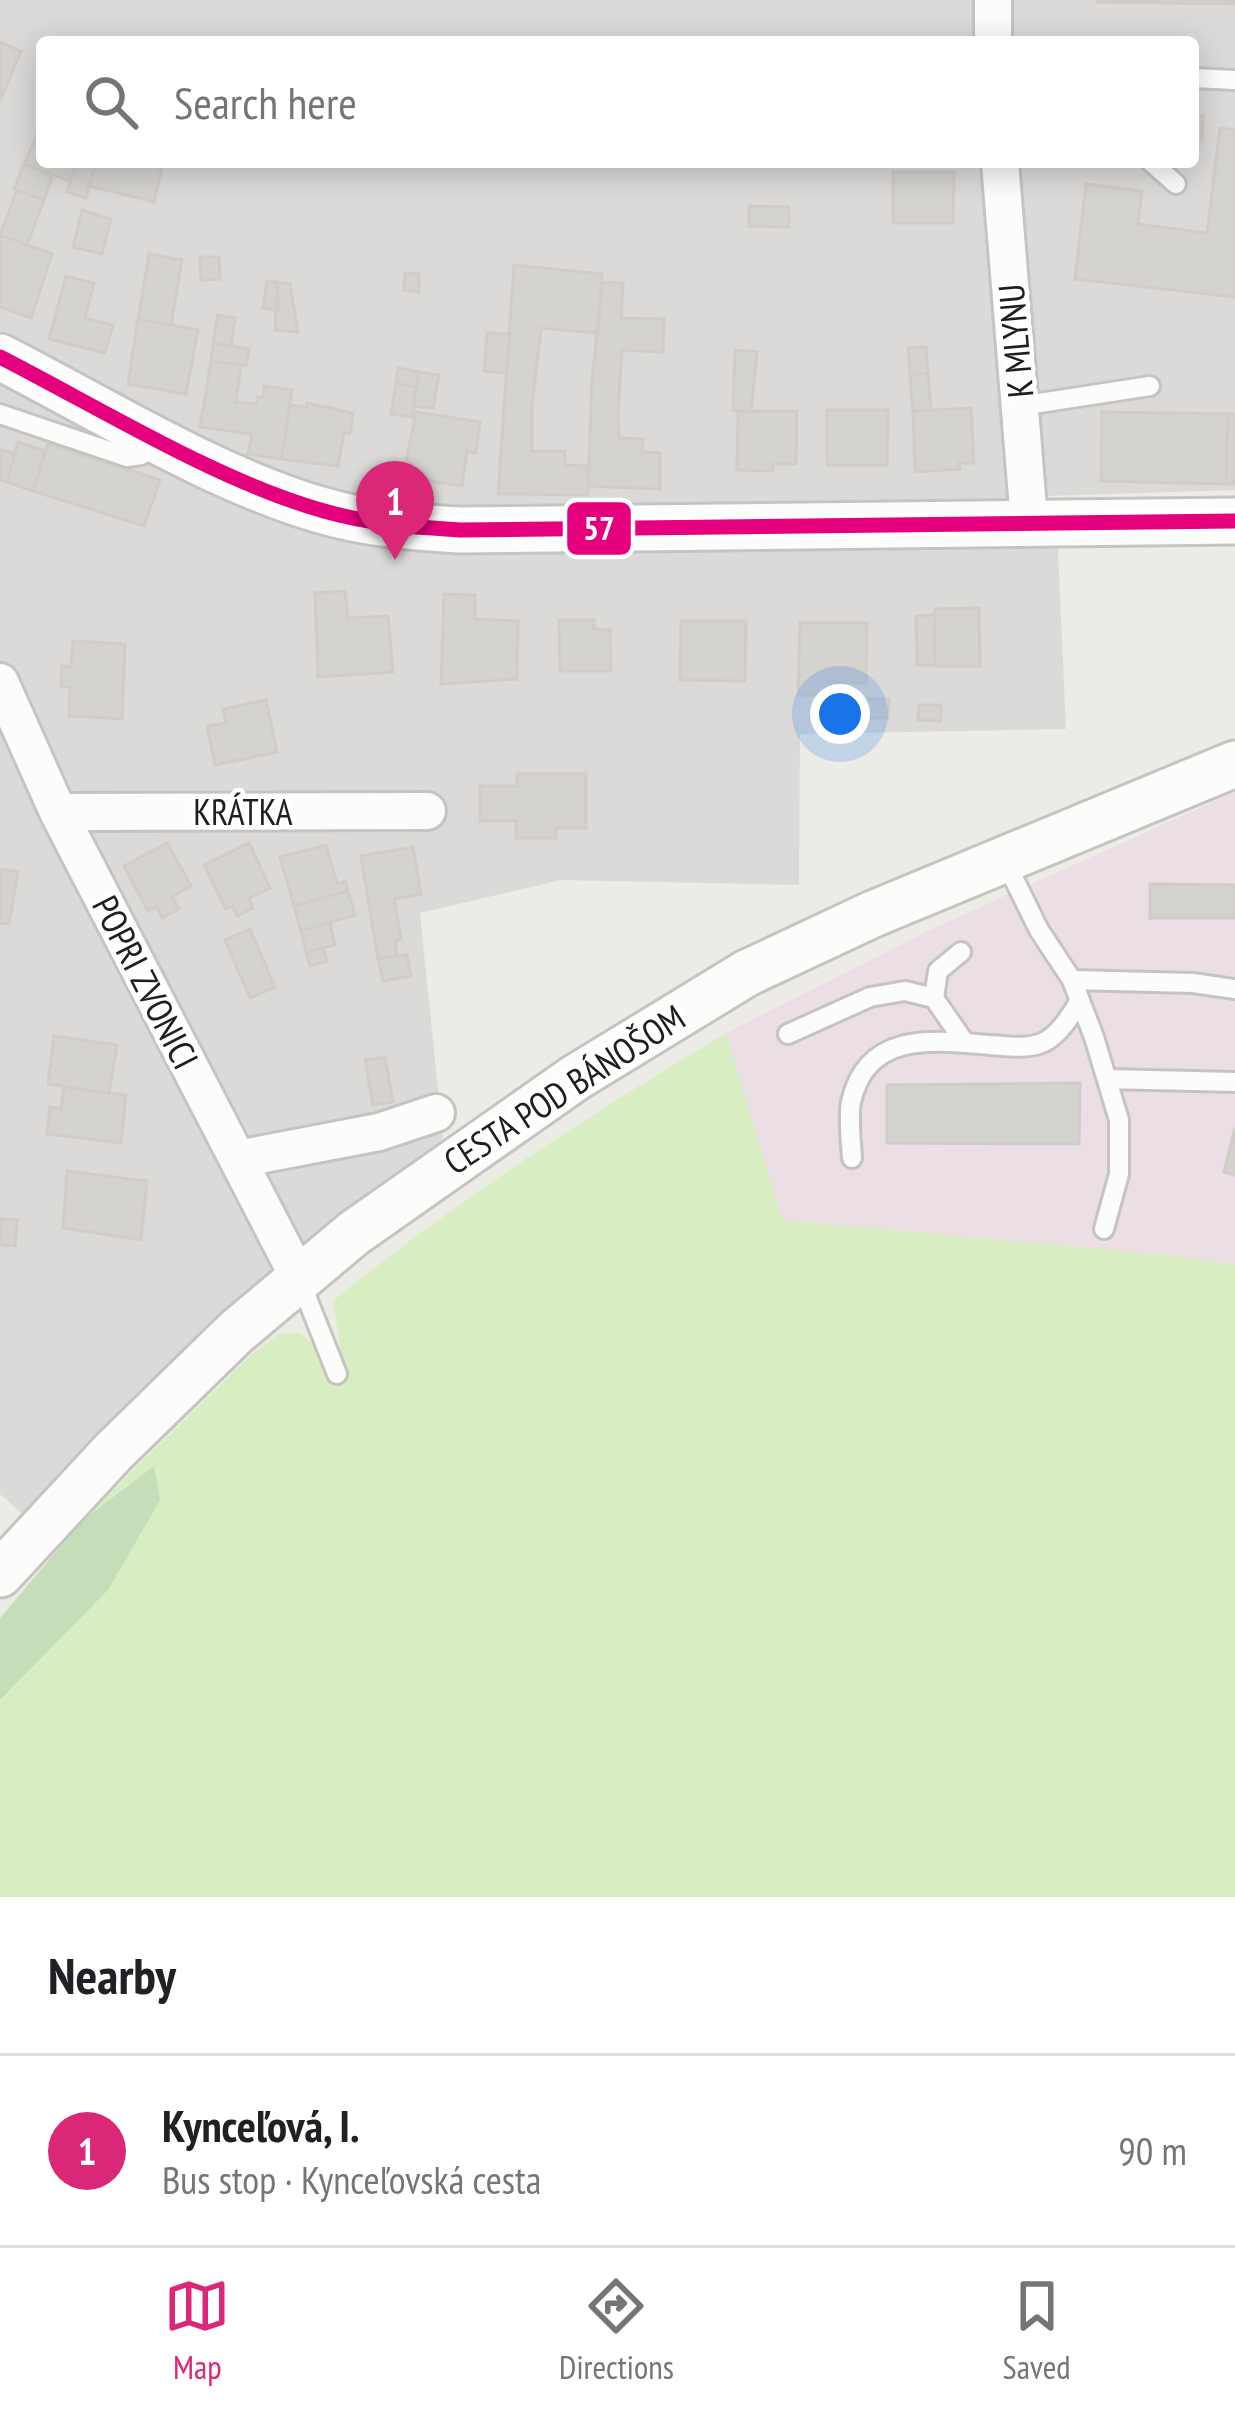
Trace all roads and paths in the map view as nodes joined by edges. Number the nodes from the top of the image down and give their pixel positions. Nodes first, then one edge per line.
1 (993, 0) edge
2 (993, 36) edge
3 (1199, 78) edge
4 (1235, 80) edge
5 (1002, 168) edge
6 (1158, 168) edge
7 (1176, 184) dead end
8 (0, 357) edge
9 (1150, 386) dead end
10 (1020, 406) junction
11 (0, 414) edge
12 (164, 441) junction
13 (1029, 521) junction
14 (1235, 521) edge
15 (0, 682) edge
16 (1235, 764) edge
17 (427, 811) dead end
18 (58, 812) junction
19 (1005, 861) junction
20 (962, 952) dead end
21 (1072, 980) junction
22 (1235, 989) edge
23 (934, 998) junction
24 (1080, 1000) junction
25 (788, 1034) dead end
26 (965, 1042) junction
27 (1106, 1079) junction
28 (1235, 1082) edge
29 (436, 1113) dead end
30 (851, 1158) dead end
31 (238, 1159) junction
32 (1104, 1229) dead end
33 (299, 1278) junction
34 (337, 1374) dead end
35 (0, 1574) edge

1 - 2 street
3 - 4 lane
5 - 10 street, K MLYNU
6 - 7 lane
8 - 12 street
9 - 10 lane
10 - 13 street, K MLYNU
11 - 12 lane
12 - 13 street
13 - 14 street
15 - 18 street, POPRI ZVONICI
16 - 19 street, CESTA POD BÁNOŠOM
17 - 18 street, KRÁTKA
18 - 31 street, POPRI ZVONICI
19 - 21 lane
19 - 33 street, CESTA POD BÁNOŠOM
20 - 23 lane
21 - 22 lane
21 - 24 lane
23 - 25 lane
23 - 26 lane
24 - 26 lane
24 - 27 lane
26 - 30 lane
27 - 28 lane
27 - 32 lane
29 - 31 street
31 - 33 street, POPRI ZVONICI
33 - 34 lane
33 - 35 street, CESTA POD BÁNOŠOM

